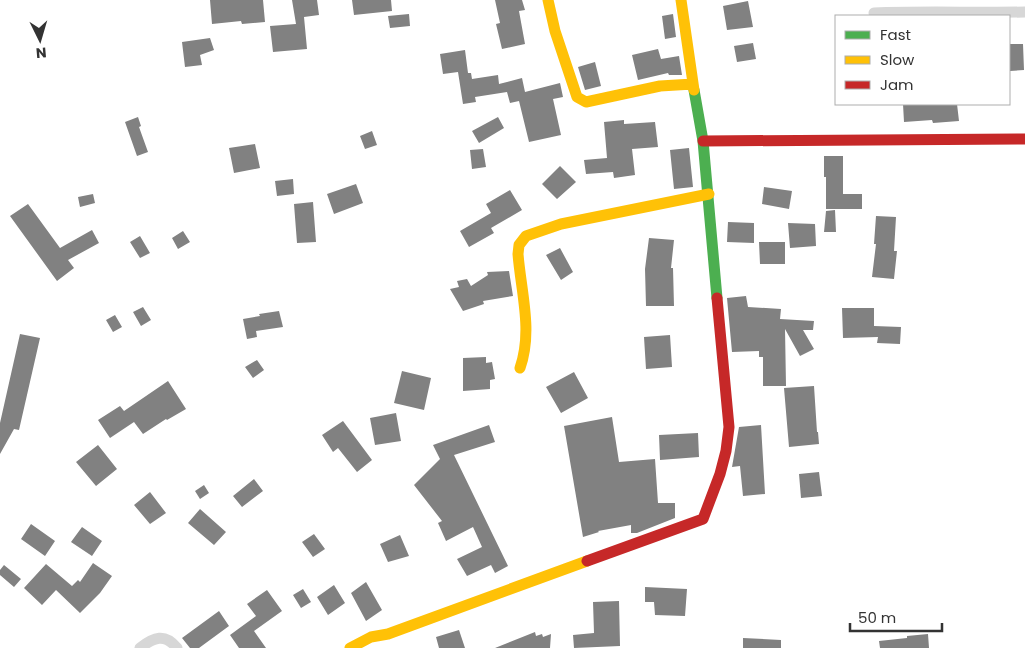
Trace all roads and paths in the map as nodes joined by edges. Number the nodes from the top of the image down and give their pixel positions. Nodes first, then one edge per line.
1 (548, 0) edge
2 (680, 0) edge
3 (1025, 12) edge
4 (874, 13) dead end
5 (693, 84) junction
6 (1025, 139) edge
7 (704, 141) junction
8 (709, 194) junction
9 (520, 368) dead end
10 (140, 648) edge
11 (178, 648) edge
12 (350, 648) edge

1 - 5 street
2 - 5 street
3 - 4 street
5 - 7 street
6 - 7 street
7 - 8 street
8 - 9 street
8 - 12 street
10 - 11 street

